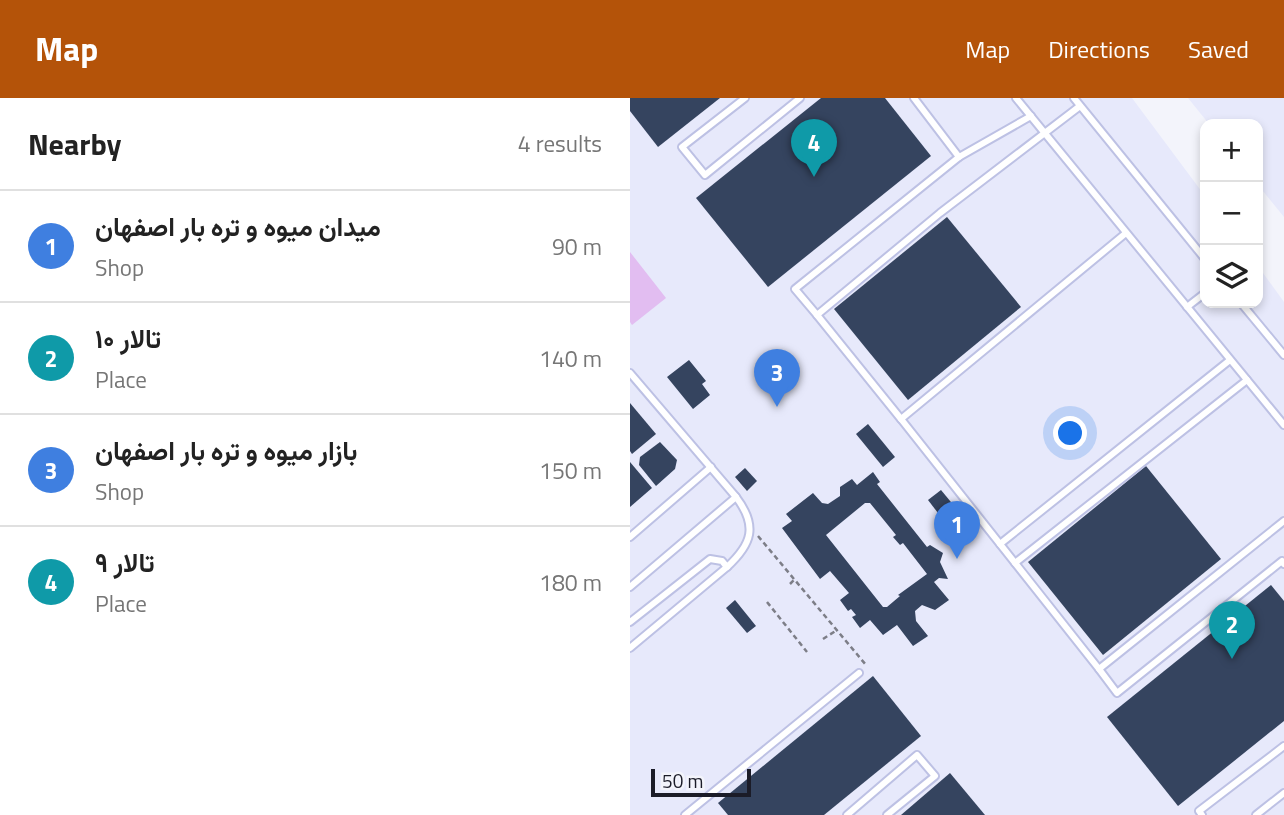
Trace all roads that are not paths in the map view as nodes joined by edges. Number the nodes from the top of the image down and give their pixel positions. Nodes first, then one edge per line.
1 (746, 98) edge
2 (800, 98) edge
3 (914, 98) edge
4 (1016, 98) edge
5 (1074, 98) edge
6 (1080, 106) junction
7 (1031, 116) junction
8 (1046, 135) junction
9 (959, 157) junction
10 (1126, 233) junction
11 (1200, 253) edge
12 (1200, 297) edge
13 (1187, 307) junction
14 (1245, 308) edge
15 (817, 315) junction
16 (1284, 355) edge
17 (1230, 360) junction
18 (630, 373) edge
19 (1247, 380) junction
20 (901, 419) junction
21 (1284, 425) edge
22 (711, 467) junction
23 (736, 497) junction
24 (1284, 521) edge
25 (630, 537) edge
26 (1000, 544) junction
27 (1283, 562) edge
28 (1015, 563) junction
29 (727, 567) junction
30 (630, 573) edge
31 (637, 581) junction
32 (630, 587) edge
33 (630, 622) edge
34 (630, 648) edge
35 (1099, 669) junction
36 (859, 673) road end
37 (1284, 746) edge
38 (1284, 793) edge
39 (690, 813) edge
40 (847, 815) edge
41 (887, 815) edge
42 (1202, 815) edge
43 (1256, 815) edge

1 - 2 lane
3 - 9 lane
4 - 7 lane
5 - 6 lane
6 - 8 lane
6 - 11 lane
7 - 8 lane
7 - 9 lane
8 - 10 lane
8 - 15 lane
9 - 15 lane
10 - 13 lane
10 - 20 lane
12 - 13 lane
13 - 17 lane
14 - 16 lane
15 - 20 lane
17 - 19 lane
17 - 26 lane
18 - 22 lane
19 - 21 lane
19 - 28 lane
20 - 26 lane
22 - 23 lane
22 - 25 lane
23 - 29 lane
23 - 31 lane
24 - 35 lane
26 - 28 lane
27 - 35 lane
28 - 35 lane
29 - 33 lane
29 - 34 lane
30 - 31 lane
31 - 32 lane
36 - 39 lane
37 - 42 lane
38 - 43 lane
40 - 41 lane

